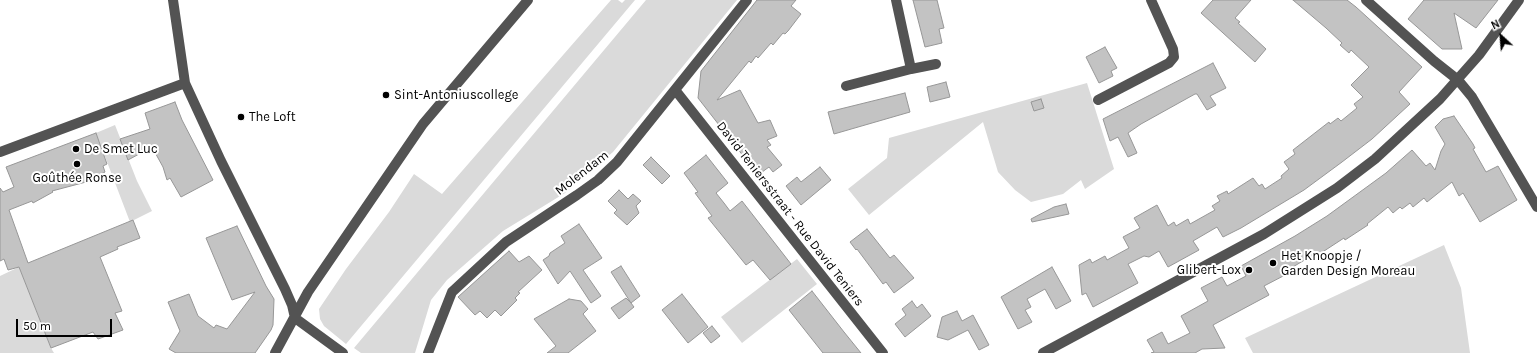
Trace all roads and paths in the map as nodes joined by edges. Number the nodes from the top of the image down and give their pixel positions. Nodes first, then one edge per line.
1 (173, 0) edge
2 (528, 0) edge
3 (747, 0) edge
4 (896, 0) edge
5 (1151, 0) edge
6 (1366, 0) edge
7 (1519, 0) edge
8 (936, 64) dead end
9 (911, 69) junction
10 (1458, 80) junction
11 (185, 83) junction
12 (846, 86) dead end
13 (676, 91) junction
14 (1098, 100) dead end
15 (0, 152) edge
16 (1537, 207) edge
17 (295, 318) junction
18 (275, 353) edge
19 (342, 353) edge
20 (428, 353) edge
21 (883, 353) edge
22 (1043, 353) edge

1 - 11 street
2 - 17 street
3 - 13 street, Molendam
4 - 9 street
5 - 14 street
6 - 10 street
7 - 10 street
8 - 9 street
9 - 12 street
10 - 16 street
10 - 22 street
11 - 15 street
11 - 17 street
13 - 20 street, Molendam
13 - 21 street, David Teniersstraat - Rue David Teniers
17 - 18 street
17 - 19 street

